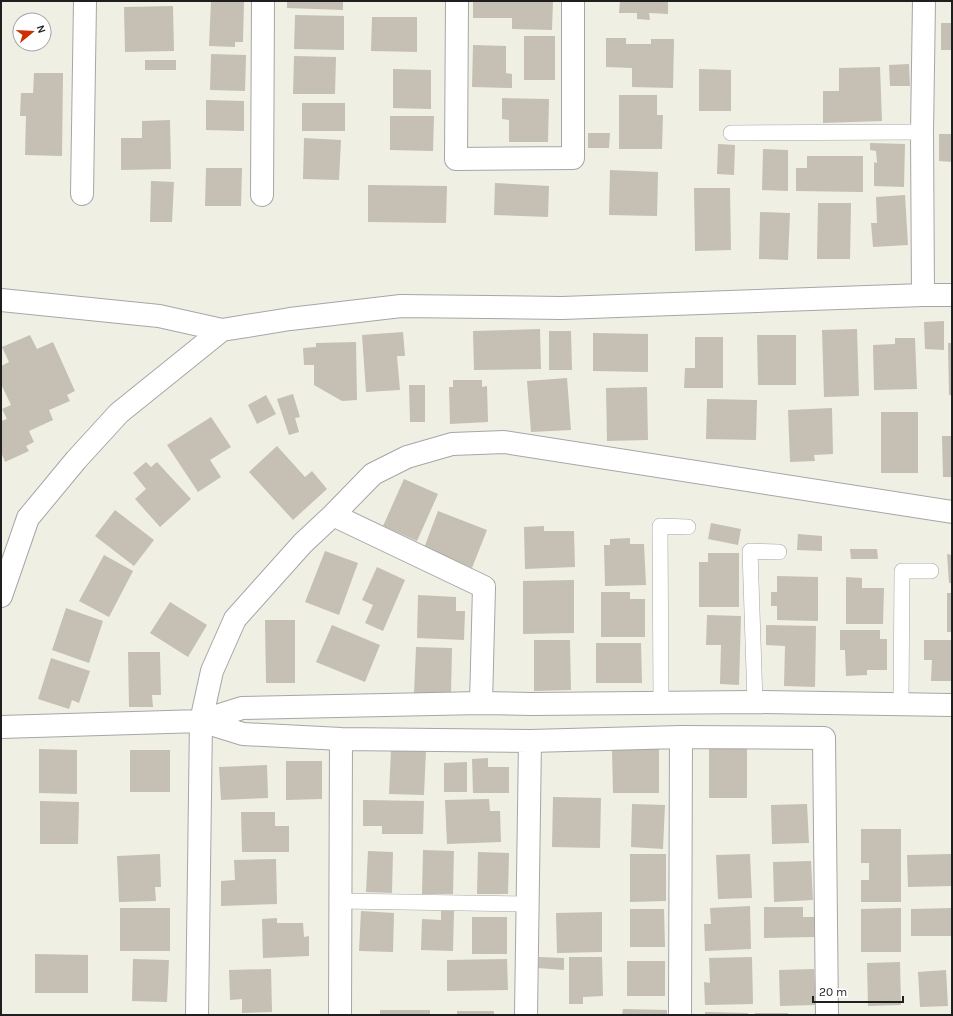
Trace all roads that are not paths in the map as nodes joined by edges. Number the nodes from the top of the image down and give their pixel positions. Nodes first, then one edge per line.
1 (85, 1) edge
2 (263, 1) edge
3 (457, 1) edge
4 (573, 1) edge
5 (924, 1) edge
6 (731, 132) dead end
7 (922, 132) junction
8 (82, 194) dead end
9 (262, 194) dead end
10 (923, 295) junction
11 (952, 295) edge
12 (1, 300) edge
13 (222, 330) junction
14 (952, 512) edge
15 (332, 515) junction
16 (688, 527) dead end
17 (779, 552) dead end
18 (931, 571) dead end
19 (1, 596) edge
20 (755, 702) junction
21 (481, 703) junction
22 (661, 703) junction
23 (901, 704) junction
24 (952, 705) edge
25 (202, 721) junction
26 (1, 727) edge
27 (681, 737) junction
28 (341, 739) junction
29 (530, 740) junction
30 (340, 901) junction
31 (528, 904) junction
32 (197, 1015) edge
33 (340, 1015) edge
34 (526, 1015) edge
35 (680, 1015) edge
36 (827, 1015) edge

1 - 8 street
2 - 9 street
3 - 4 street
5 - 7 street
6 - 7 lane
7 - 10 street
10 - 11 street
10 - 13 street
12 - 13 street
13 - 19 street
14 - 15 street
15 - 21 street
15 - 25 street
16 - 22 lane
17 - 20 lane
18 - 23 lane
20 - 22 street
20 - 23 street
21 - 22 street
21 - 25 street
23 - 24 street
25 - 26 street
25 - 28 street
25 - 32 street
27 - 29 street
27 - 35 street
27 - 36 street
28 - 29 street
28 - 30 street
29 - 31 street
30 - 31 lane
30 - 33 street
31 - 34 street

